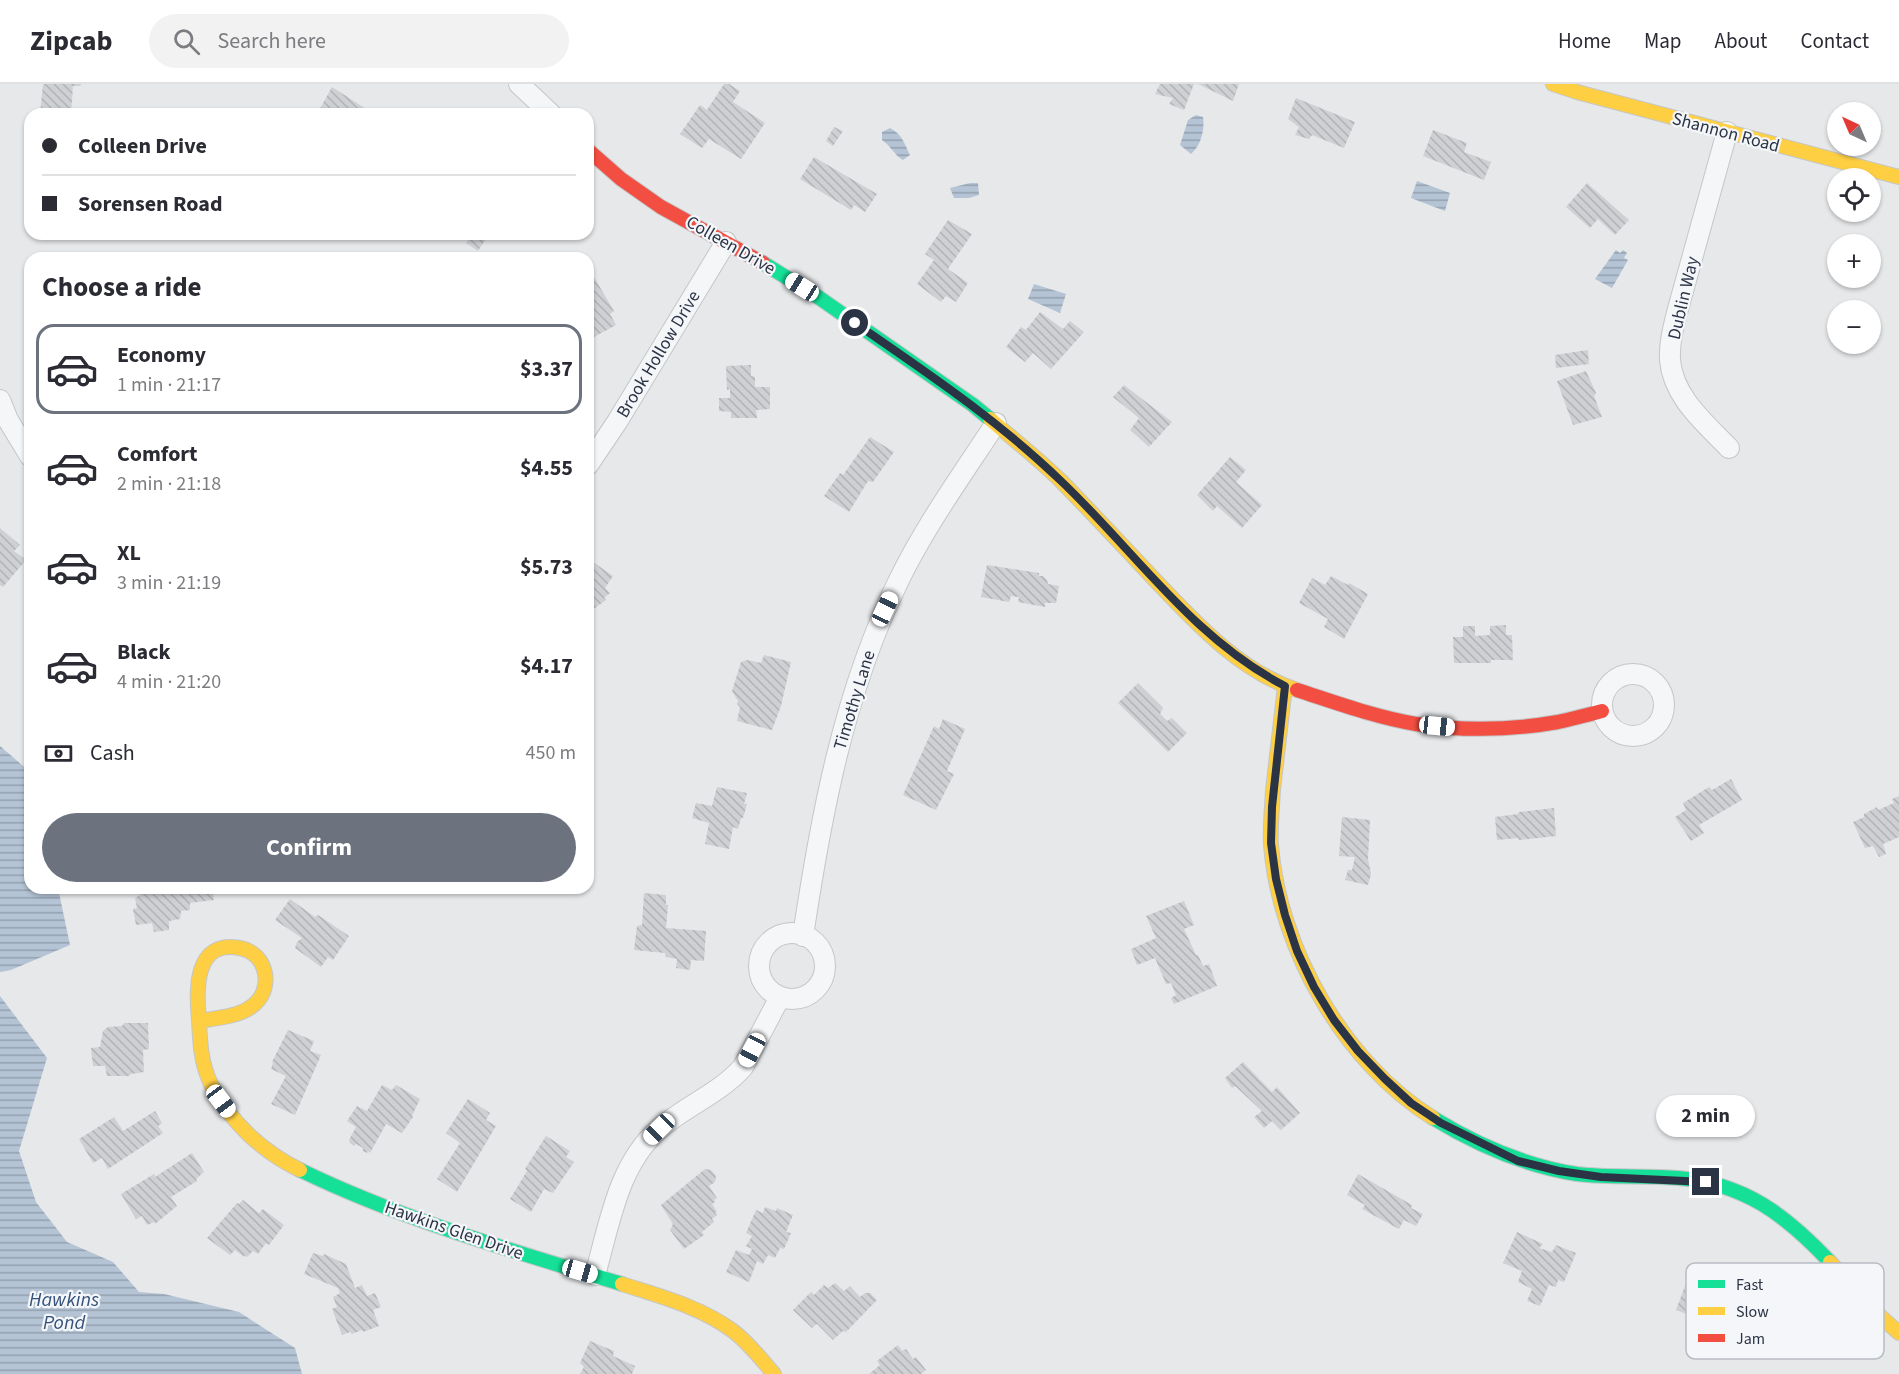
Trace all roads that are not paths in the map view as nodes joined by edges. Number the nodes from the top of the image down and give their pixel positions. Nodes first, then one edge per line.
1 (519, 84) edge
2 (1553, 84) edge
3 (544, 108) edge
4 (1727, 132) junction
5 (594, 155) edge
6 (1899, 177) edge
7 (726, 242) junction
8 (0, 400) edge
9 (996, 423) junction
10 (24, 446) edge
11 (1729, 448) dead end
12 (594, 456) edge
13 (1285, 686) junction
14 (1602, 711) dead end
15 (803, 936) junction
16 (780, 997) junction
17 (199, 1021) junction
18 (1830, 1263) edge
19 (595, 1275) junction
20 (1884, 1319) edge
21 (1899, 1333) edge
22 (774, 1374) edge

1 - 3 street
2 - 4 street, Shannon Road
4 - 6 street, Shannon Road
4 - 11 street, Dublin Way
5 - 7 street, Colleen Drive
7 - 9 street, Colleen Drive
7 - 12 street, Brook Hollow Drive
8 - 10 street
9 - 13 street, Colleen Drive
9 - 15 street, Timothy Lane
13 - 14 street, Colleen Drive
13 - 18 street
15 - 16 street
15 - 16 street
16 - 19 street
17 - 17 street, Hawkins Glen Drive
17 - 19 street, Hawkins Glen Drive
19 - 22 street, Hawkins Glen Drive
20 - 21 street

